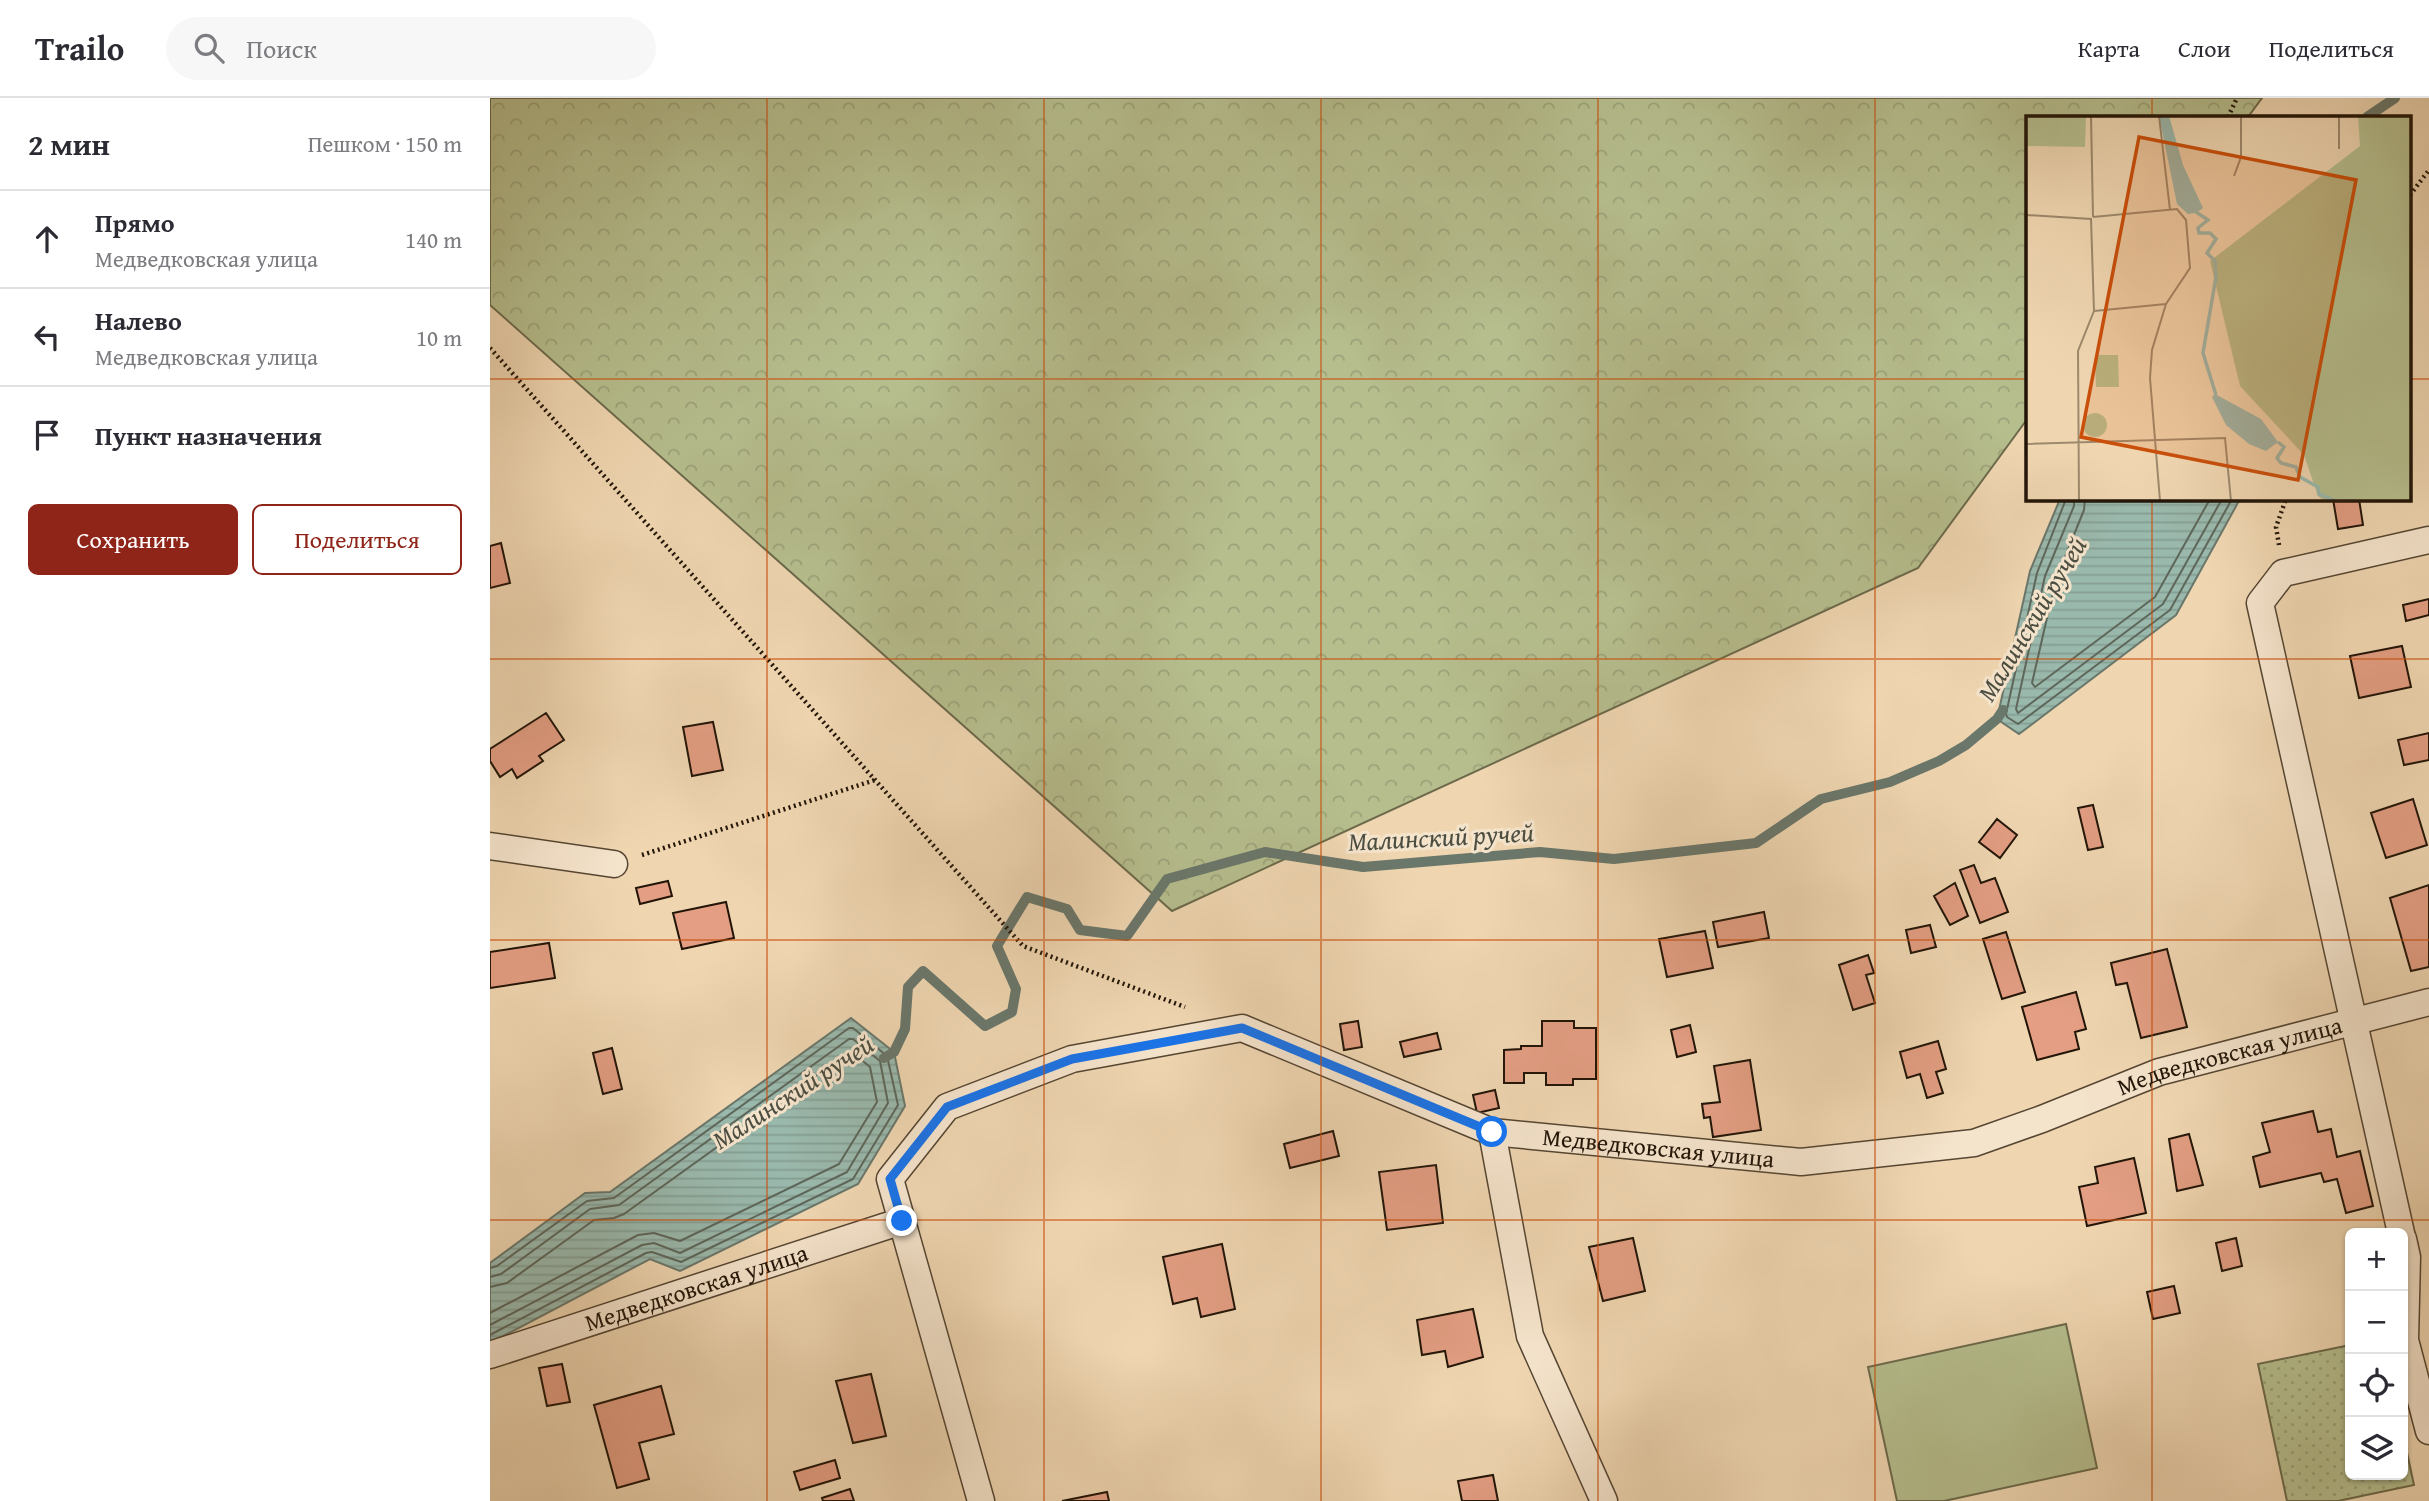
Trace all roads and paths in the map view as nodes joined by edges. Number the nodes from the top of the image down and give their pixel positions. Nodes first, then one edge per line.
1 (2236, 98) edge
2 (2228, 116) edge
3 (2429, 170) edge
4 (2412, 192) edge
5 (490, 348) edge
6 (2286, 500) edge
7 (2429, 540) edge
8 (2283, 573) junction
9 (875, 780) junction
10 (490, 846) edge
11 (614, 864) joint
12 (2429, 1002) edge
13 (1190, 1009) dead end
14 (2353, 1021) junction
15 (1492, 1132) junction
16 (902, 1221) junction
17 (2400, 1228) edge
18 (2406, 1291) edge
19 (490, 1355) edge
20 (2429, 1431) edge
21 (981, 1501) edge
22 (1604, 1501) edge

1 - 2 path
3 - 4 path
5 - 9 path
6 - 8 path
7 - 8 street
8 - 14 street
9 - 11 path
9 - 13 path
10 - 11 street
12 - 14 street, Медведковская улица
14 - 15 street, Медведковская улица
14 - 17 street
15 - 16 street, Медведковская улица
15 - 22 street
16 - 19 street, Медведковская улица
16 - 21 street, Медведковская улица
18 - 20 street

